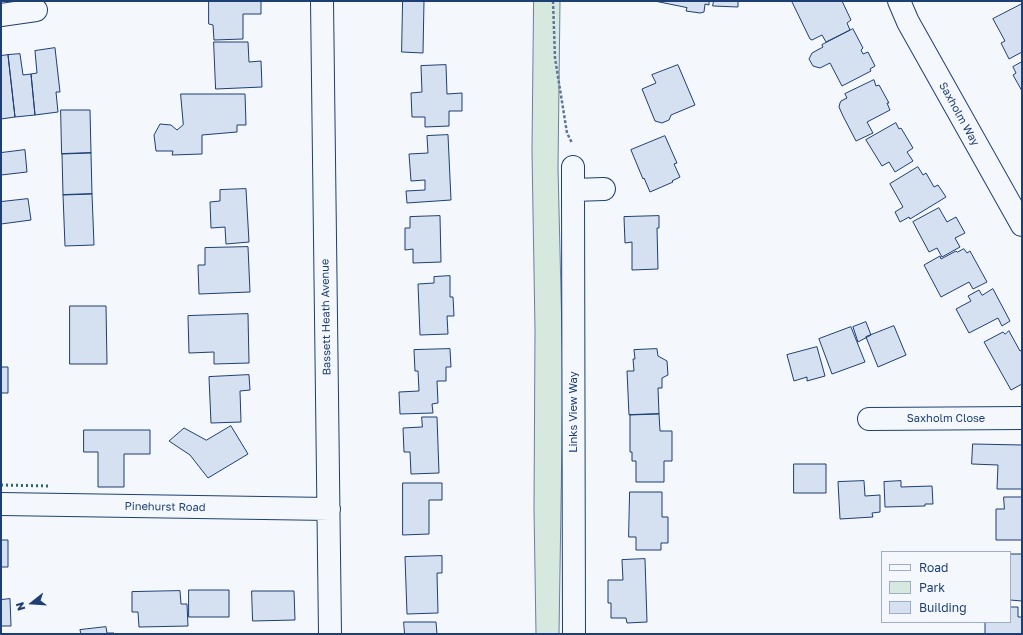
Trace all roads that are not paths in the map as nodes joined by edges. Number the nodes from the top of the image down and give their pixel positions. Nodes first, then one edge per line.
1 (322, 1) edge
2 (899, 1) edge
3 (3, 10) edge
4 (36, 10) dead end
5 (573, 167) dead end
6 (604, 188) dead end
7 (573, 190) junction
8 (1022, 225) edge
9 (1022, 418) edge
10 (870, 419) dead end
11 (1, 504) edge
12 (329, 509) junction
13 (330, 634) edge
14 (574, 634) edge

1 - 12 street, Bassett Heath Avenue
2 - 8 street, Saxholm Way
3 - 4 street
5 - 7 street, Links View Way
6 - 7 street
7 - 14 street, Links View Way
9 - 10 street, Saxholm Close
11 - 12 street, Pinehurst Road
12 - 13 street, Bassett Heath Avenue

